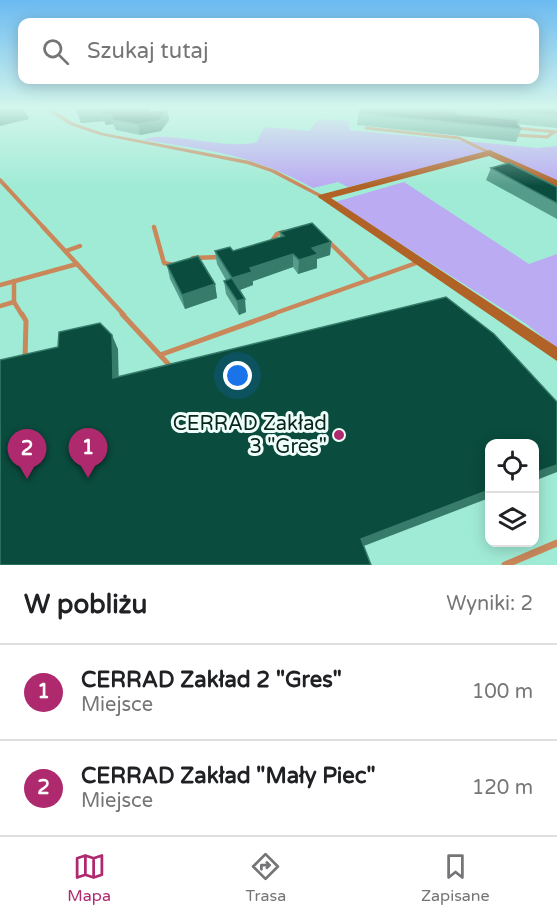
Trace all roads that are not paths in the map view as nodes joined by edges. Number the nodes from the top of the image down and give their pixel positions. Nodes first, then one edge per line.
1 (98, 133) edge
2 (416, 133) edge
3 (553, 133) edge
4 (516, 135) edge
5 (490, 153) junction
6 (1, 182) edge
7 (557, 184) edge
8 (323, 197) junction
9 (154, 227) dead end
10 (292, 230) edge
11 (325, 239) edge
12 (266, 244) edge
13 (80, 246) dead end
14 (66, 251) junction
15 (225, 255) edge
16 (189, 260) edge
17 (182, 262) edge
18 (419, 262) junction
19 (77, 264) junction
20 (368, 280) junction
21 (14, 281) junction
22 (0, 285) edge
23 (15, 302) junction
24 (0, 306) edge
25 (160, 356) junction
26 (557, 356) edge
27 (24, 365) edge
28 (174, 370) edge
29 (557, 543) edge
30 (505, 565) edge

1 - 8 street
2 - 5 lane
3 - 4 lane
5 - 7 street
5 - 8 street
6 - 14 lane
8 - 18 street
9 - 17 lane
10 - 12 lane
11 - 20 lane
13 - 14 lane
14 - 19 lane
15 - 16 lane
18 - 20 lane
18 - 26 street
19 - 21 lane
19 - 25 lane
20 - 25 lane
21 - 22 lane
21 - 23 lane
23 - 24 lane
23 - 27 lane
25 - 28 lane
29 - 30 lane

